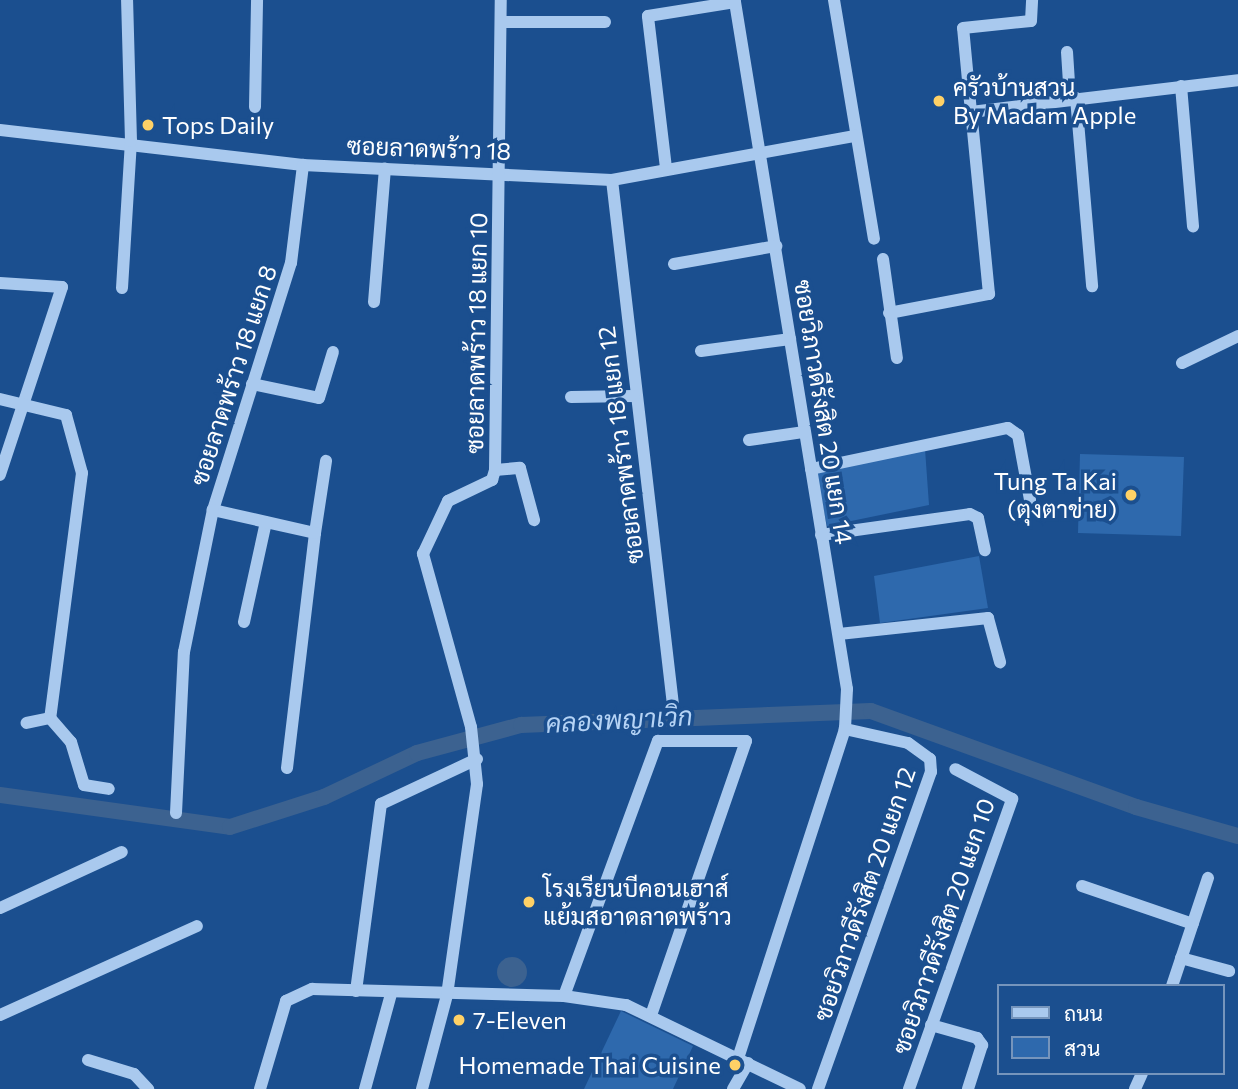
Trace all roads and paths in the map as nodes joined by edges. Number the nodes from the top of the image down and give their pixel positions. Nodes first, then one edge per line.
1 (127, 0) edge
2 (257, 0) edge
3 (501, 0) edge
4 (834, 0) edge
5 (1032, 0) edge
6 (501, 22) junction
7 (605, 22) dead end
8 (1067, 52) dead end
9 (1238, 80) edge
10 (1181, 86) junction
11 (1073, 98) junction
12 (255, 107) dead end
13 (971, 112) junction
14 (0, 130) edge
15 (855, 136) junction
16 (131, 141) junction
17 (761, 153) junction
18 (303, 164) junction
19 (385, 168) junction
20 (666, 168) junction
21 (500, 172) junction
22 (612, 180) junction
23 (1193, 226) dead end
24 (874, 239) dead end
25 (776, 246) junction
26 (883, 259) dead end
27 (674, 264) dead end
28 (0, 283) edge
29 (1093, 286) dead end
30 (122, 288) dead end
31 (374, 302) dead end
32 (890, 313) junction
33 (1238, 336) edge
34 (790, 339) junction
35 (701, 351) dead end
36 (333, 352) dead end
37 (897, 358) dead end
38 (1182, 363) dead end
39 (252, 384) junction
40 (634, 396) junction
41 (572, 397) dead end
42 (0, 399) edge
43 (23, 400) junction
44 (804, 432) junction
45 (749, 440) dead end
46 (326, 461) dead end
47 (811, 469) junction
48 (495, 470) junction
49 (0, 475) edge
50 (1030, 500) dead end
51 (213, 510) junction
52 (534, 520) dead end
53 (266, 522) junction
54 (315, 533) junction
55 (821, 535) junction
56 (985, 550) dead end
57 (244, 622) dead end
58 (839, 634) junction
59 (1000, 662) dead end
60 (673, 705) dead end
61 (50, 718) junction
62 (27, 723) dead end
63 (845, 729) junction
64 (477, 759) junction
65 (287, 768) dead end
66 (955, 769) dead end
67 (109, 789) dead end
68 (176, 813) dead end
69 (122, 852) dead end
70 (1208, 878) dead end
71 (1082, 886) dead end
72 (0, 908) edge
73 (1193, 924) junction
74 (197, 926) dead end
75 (1181, 958) junction
76 (1229, 971) dead end
77 (1173, 984) edge
78 (356, 991) junction
79 (391, 994) junction
80 (447, 995) junction
81 (564, 996) junction
82 (0, 1015) edge
83 (651, 1015) junction
84 (931, 1025) junction
85 (88, 1060) dead end
86 (743, 1060) junction
87 (148, 1089) edge
88 (260, 1089) edge
89 (365, 1089) edge
90 (422, 1089) edge
91 (733, 1089) edge
92 (800, 1089) edge
93 (818, 1089) edge
94 (909, 1089) edge
95 (968, 1089) edge

1 - 16 street
2 - 12 street
3 - 6 street, ซอยลาดพร้าว 18 แยก 10
4 - 15 street
5 - 13 street
6 - 7 street
6 - 21 street, ซอยลาดพร้าว 18 แยก 10
8 - 11 street
9 - 10 street
10 - 11 street
10 - 23 street
11 - 13 street
11 - 29 street
13 - 32 street
14 - 16 street, ซอยลาดพร้าว 18
15 - 17 street, ซอยลาดพร้าว 18
15 - 24 street
16 - 18 street, ซอยลาดพร้าว 18
16 - 30 street
17 - 20 street, ซอยลาดพร้าว 18
17 - 20 street, ซอยวิภาวดีรังสิต 20 แยก 14
17 - 25 street, ซอยวิภาวดีรังสิต 20 แยก 14
18 - 19 street, ซอยลาดพร้าว 18
18 - 39 street, ซอยลาดพร้าว 18 แยก 8
19 - 21 street, ซอยลาดพร้าว 18
19 - 31 street
20 - 22 street, ซอยลาดพร้าว 18
21 - 22 street, ซอยลาดพร้าว 18
21 - 48 street, ซอยลาดพร้าว 18 แยก 10
22 - 40 street, ซอยลาดพร้าว 18 แยก 12
25 - 27 street
25 - 34 street, ซอยวิภาวดีรังสิต 20 แยก 14
26 - 32 street
28 - 43 street
32 - 37 street
33 - 38 street
34 - 35 street
34 - 44 street, ซอยวิภาวดีรังสิต 20 แยก 14
36 - 39 street
39 - 51 street, ซอยลาดพร้าว 18 แยก 8
40 - 41 street
40 - 60 street, ซอยลาดพร้าว 18 แยก 12
42 - 43 street
43 - 49 street
43 - 61 street
44 - 45 street
44 - 47 street, ซอยวิภาวดีรังสิต 20 แยก 14
46 - 54 street
47 - 50 street
47 - 55 street, ซอยวิภาวดีรังสิต 20 แยก 14
48 - 52 street
48 - 64 street, ซอยลาดพร้าว 18 แยก 10
51 - 53 street, ซอยลาดพร้าว 18 แยก 8
51 - 68 street
53 - 54 street, ซอยลาดพร้าว 18 แยก 8
53 - 57 street
54 - 65 street
55 - 56 street
55 - 58 street, ซอยวิภาวดีรังสิต 20 แยก 14
58 - 59 street
58 - 63 street, ซอยวิภาวดีรังสิต 20 แยก 14
61 - 62 street
61 - 67 street
63 - 86 street, ซอยวิภาวดีรังสิต 20 แยก 14
63 - 93 street, ซอยวิภาวดีรังสิต 20 แยก 12
64 - 78 street
64 - 80 street, ซอยลาดพร้าว 18 แยก 10
66 - 84 street, ซอยวิภาวดีรังสิต 20 แยก 10
69 - 72 street
70 - 73 street
71 - 73 street
73 - 75 street
74 - 82 street
75 - 76 street
75 - 77 street
78 - 79 street
78 - 88 street
79 - 80 street
79 - 89 street
80 - 81 street
80 - 90 street, ซอยลาดพร้าว 18 แยก 10
81 - 83 street
81 - 83 street
83 - 86 street
84 - 94 street, ซอยวิภาวดีรังสิต 20 แยก 10
84 - 95 street
85 - 87 street
86 - 91 street, ซอยวิภาวดีรังสิต 20 แยก 14
86 - 92 street

